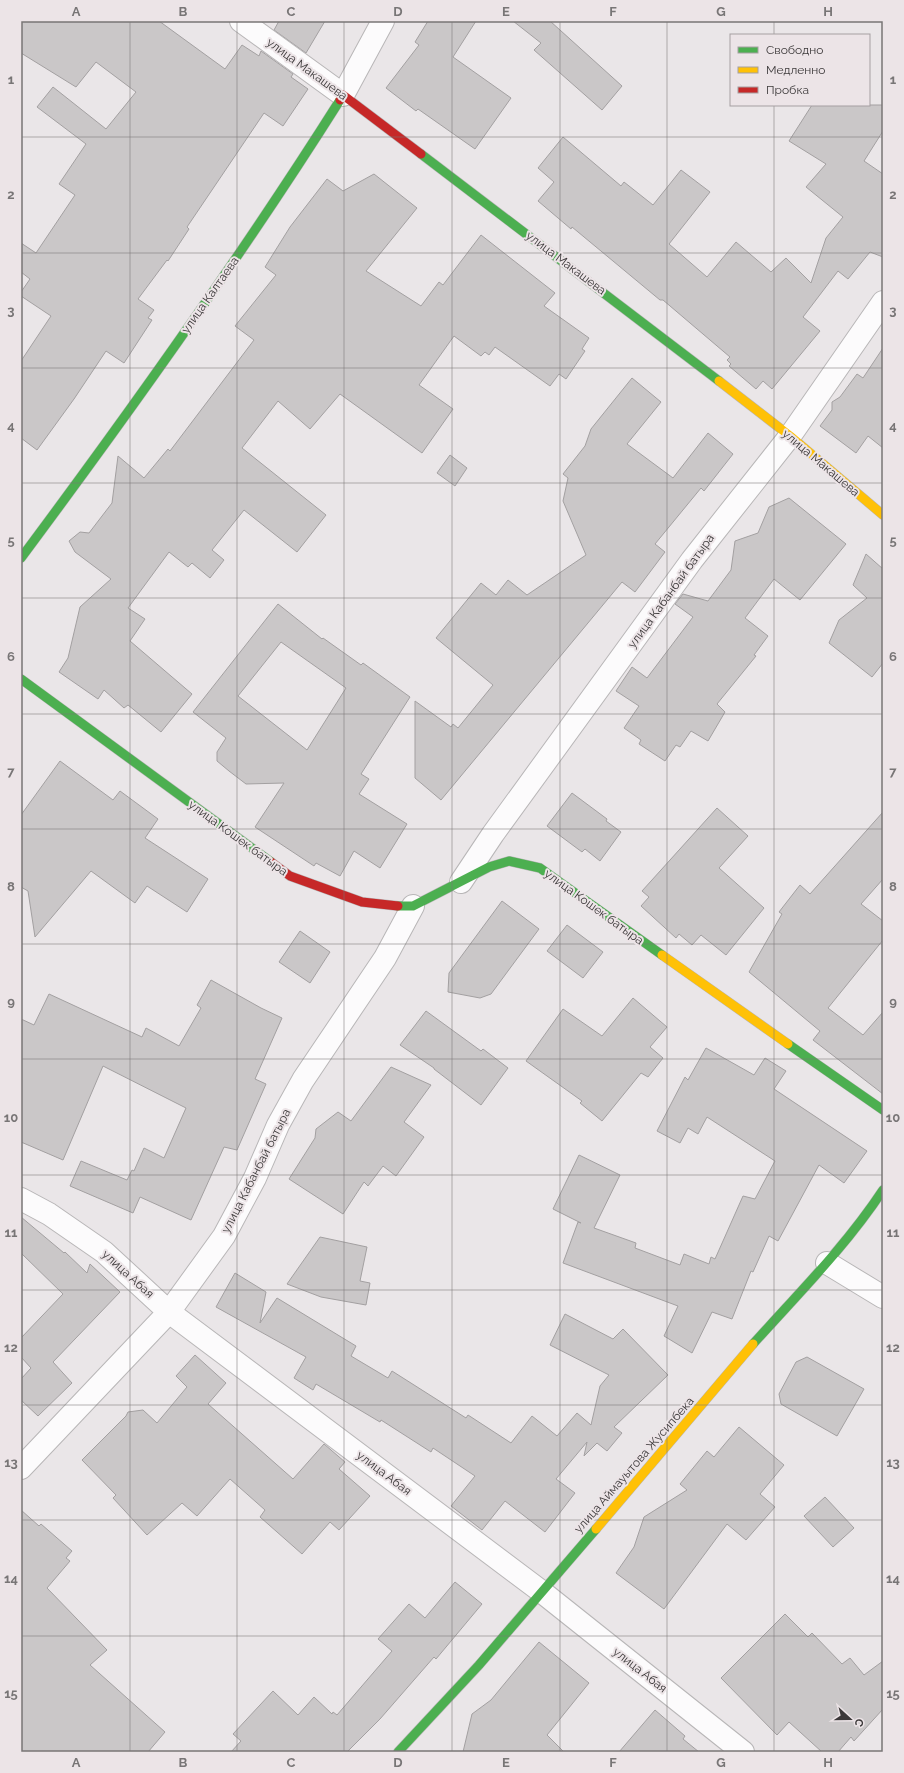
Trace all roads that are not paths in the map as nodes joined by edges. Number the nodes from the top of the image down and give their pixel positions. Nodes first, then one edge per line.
1 (241, 21) edge
2 (383, 21) edge
3 (343, 95) junction
4 (883, 302) edge
5 (790, 436) junction
6 (883, 515) edge
7 (21, 558) edge
8 (21, 680) edge
9 (461, 882) junction
10 (413, 906) junction
11 (883, 1110) edge
12 (883, 1190) edge
13 (21, 1199) edge
14 (827, 1263) junction
15 (883, 1297) edge
16 (170, 1312) junction
17 (21, 1468) edge
18 (542, 1592) junction
19 (398, 1752) edge
20 (743, 1752) edge

1 - 3 street, улица Макашева
2 - 3 street, улица Калтаева
3 - 5 street, улица Макашева
3 - 7 street, улица Калтаева
4 - 5 street, улица Кабанбай батыра
5 - 6 street, улица Макашева
5 - 9 street, улица Кабанбай батыра
8 - 10 street, улица Кошек батыра
9 - 10 street, улица Кошек батыра
9 - 11 street, улица Кошек батыра
10 - 16 street, улица Кабанбай батыра
12 - 14 street, улица Аймауытова Жусипбека
13 - 16 street, улица Абая
14 - 15 street
14 - 18 street, улица Аймауытова Жусипбека
16 - 17 street, улица Кабанбай батыра
16 - 18 street, улица Абая
18 - 19 street, улица Аймауытова Жусипбека
18 - 20 street, улица Абая

